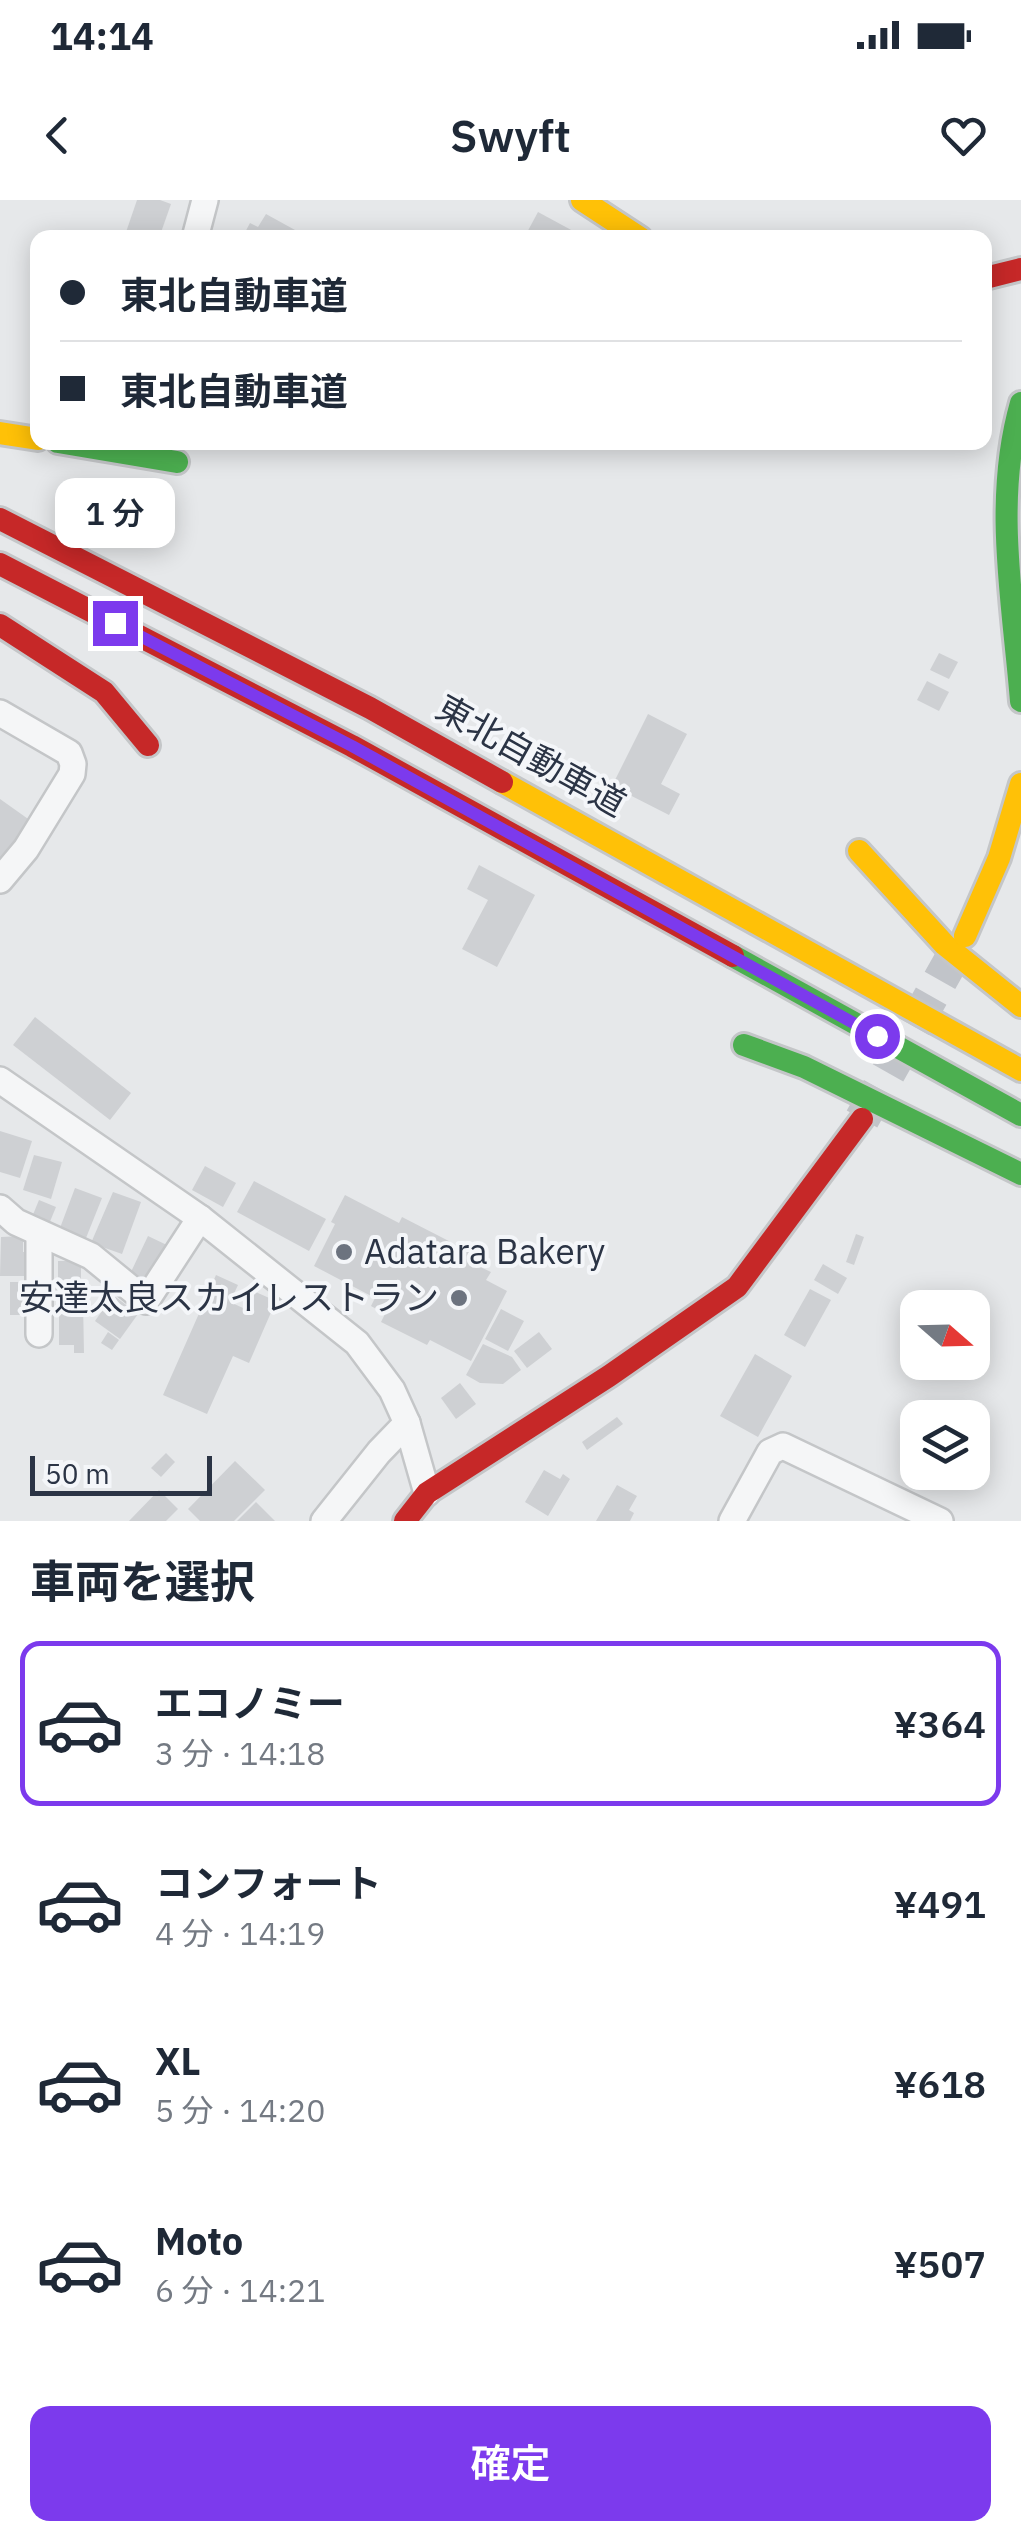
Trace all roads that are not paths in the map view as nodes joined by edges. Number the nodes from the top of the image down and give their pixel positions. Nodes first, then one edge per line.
1 (205, 200) edge
2 (582, 200) edge
3 (197, 230) edge
4 (628, 230) edge
5 (1021, 268) edge
6 (992, 276) edge
7 (1021, 403) edge
8 (0, 433) edge
9 (30, 438) edge
10 (106, 450) edge
11 (177, 462) dead end
12 (0, 519) edge
13 (0, 564) edge
14 (0, 625) edge
15 (1021, 700) edge
16 (0, 713) edge
17 (148, 745) dead end
18 (1021, 784) edge
19 (859, 851) dead end
20 (0, 880) edge
21 (965, 936) tunnel mouth
22 (1021, 1006) edge
23 (744, 1045) dead end
24 (1021, 1070) edge
25 (5, 1093) edge
26 (1021, 1115) edge
27 (862, 1119) tunnel mouth
28 (1021, 1174) edge
29 (0, 1208) edge
30 (200, 1218) junction
31 (39, 1233) junction
32 (39, 1334) dead end
33 (406, 1423) junction
34 (427, 1493) junction
35 (324, 1521) edge
36 (405, 1521) edge
37 (732, 1521) edge
38 (940, 1521) edge

1 - 3 street
2 - 4 main road
5 - 6 main road
7 - 15 main road
8 - 9 main road
10 - 11 main road
12 - 24 main road, 東北自動車道
13 - 26 main road
14 - 17 main road
16 - 20 street
18 - 21 main road
19 - 22 main road
23 - 28 main road
25 - 30 street
27 - 34 main road
29 - 31 street
30 - 31 street
30 - 33 street
31 - 32 street
33 - 34 street
33 - 35 street
34 - 36 main road
37 - 38 street

